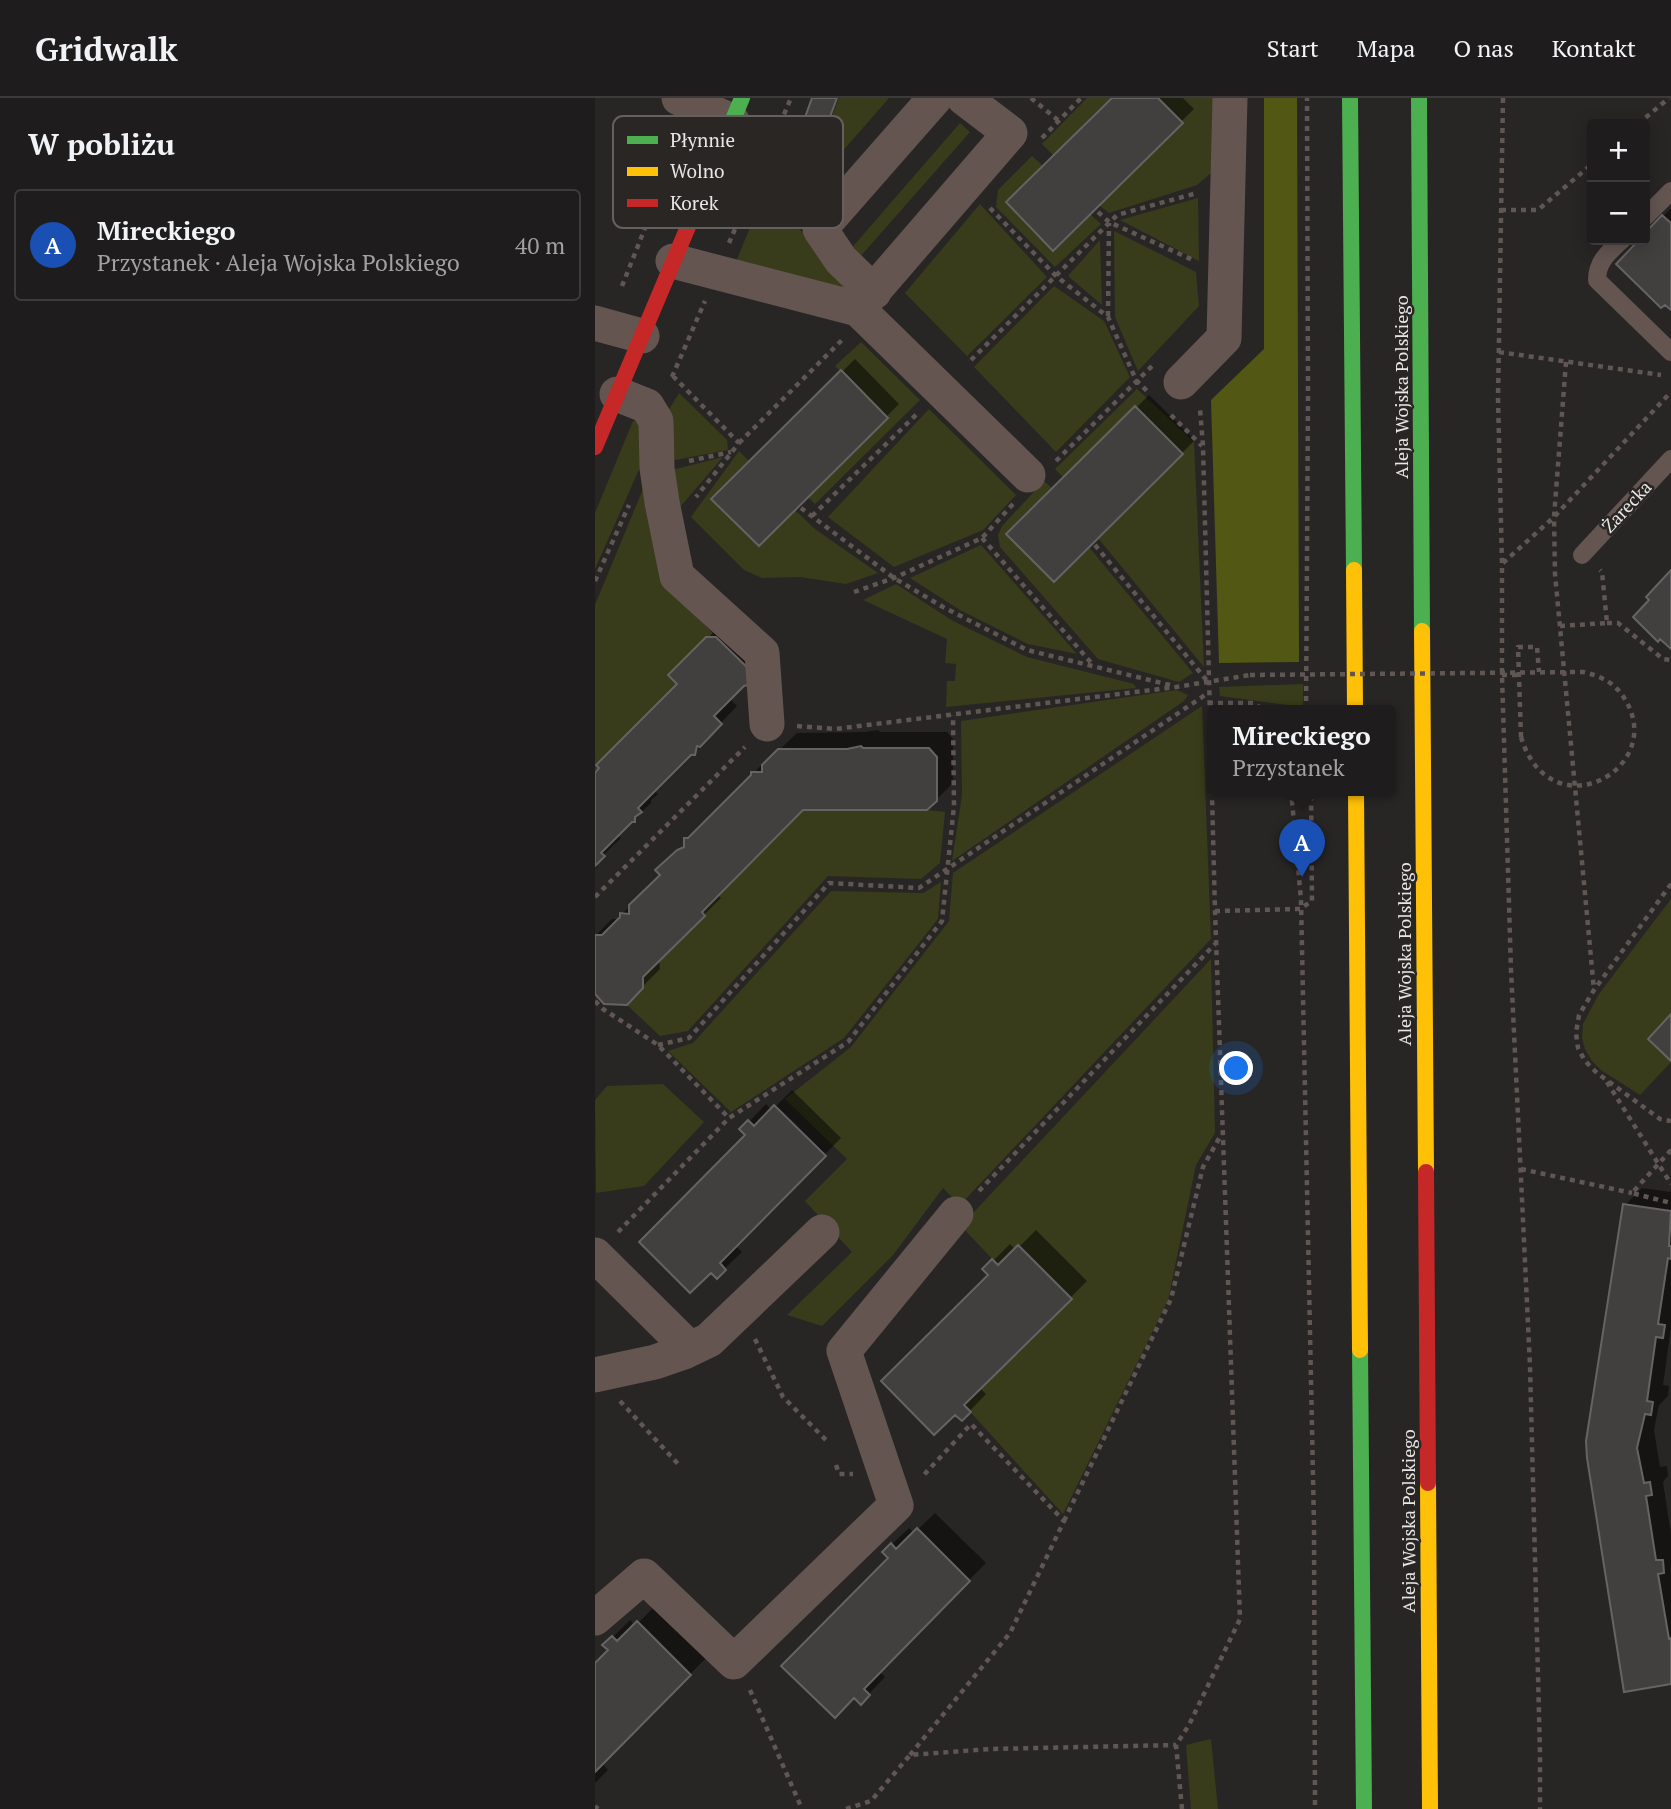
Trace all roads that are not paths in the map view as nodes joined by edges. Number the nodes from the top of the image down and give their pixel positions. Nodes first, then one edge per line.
1 (935, 98) edge
2 (964, 98) edge
3 (1230, 98) edge
4 (1350, 98) edge
5 (1419, 98) edge
6 (687, 101) edge
7 (737, 109) edge
8 (1671, 191) edge
9 (843, 203) edge
10 (1650, 212) edge
11 (687, 228) edge
12 (821, 228) edge
13 (1617, 245) edge
14 (673, 261) junction
15 (866, 306) junction
16 (601, 324) edge
17 (642, 336) junction
18 (1671, 352) edge
19 (1178, 370) road end
20 (617, 394) junction
21 (595, 447) edge
22 (1671, 459) edge
23 (1032, 480) road end
24 (1583, 555) road end
25 (1355, 705) edge
26 (767, 724) road end
27 (1356, 796) edge
28 (956, 1214) road end
29 (822, 1232) dead end
30 (605, 1246) edge
31 (691, 1349) junction
32 (595, 1375) edge
33 (595, 1618) edge
34 (1364, 1809) edge
35 (1430, 1809) edge

1 - 9 street
2 - 15 street
3 - 19 street
4 - 25 main road
5 - 35 main road, Aleja Wojska Polskiego
6 - 7 street
8 - 10 lane
11 - 14 main road
12 - 15 street
13 - 18 lane
14 - 15 street
14 - 17 main road
15 - 23 street
16 - 17 street
17 - 20 main road
20 - 21 main road
20 - 26 street
22 - 24 lane, Żarecka
27 - 34 main road
28 - 33 street
29 - 31 street
30 - 31 street
31 - 32 street

